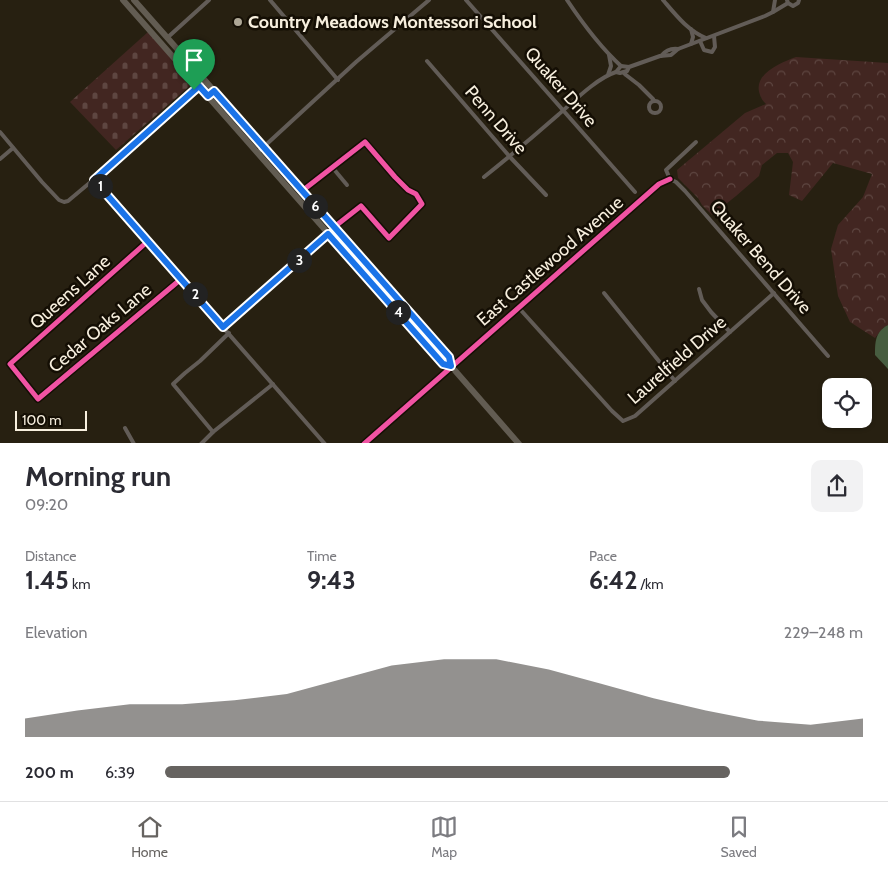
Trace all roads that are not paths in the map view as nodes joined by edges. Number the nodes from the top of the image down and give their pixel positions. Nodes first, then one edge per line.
1 (124, 0) edge
2 (134, 0) edge
3 (209, 0) edge
4 (270, 0) edge
5 (429, 0) edge
6 (466, 0) edge
7 (567, 0) edge
8 (663, 0) edge
9 (799, 0) edge
10 (775, 2) edge
11 (787, 2) edge
12 (773, 12) junction
13 (691, 29) junction
14 (714, 36) junction
15 (167, 38) junction
16 (706, 38) junction
17 (700, 41) junction
18 (161, 43) junction
19 (691, 44) junction
20 (610, 56) junction
21 (427, 61) dead end
22 (621, 66) junction
23 (629, 67) junction
24 (616, 72) junction
25 (624, 72) junction
26 (608, 75) junction
27 (205, 80) junction
28 (338, 80) junction
29 (199, 86) junction
30 (214, 91) junction
31 (208, 96) junction
32 (654, 101) dead end
33 (563, 110) junction
34 (0, 132) edge
35 (696, 142) dead end
36 (263, 146) junction
37 (13, 148) junction
38 (257, 152) junction
39 (510, 157) junction
40 (0, 159) edge
41 (332, 167) junction
42 (484, 178) dead end
43 (94, 180) junction
44 (670, 180) junction
45 (347, 185) dead end
46 (302, 191) junction
47 (635, 192) dead end
48 (546, 195) dead end
49 (334, 228) junction
50 (328, 234) junction
51 (148, 241) junction
52 (181, 279) junction
53 (699, 289) dead end
54 (604, 293) dead end
55 (774, 293) junction
56 (518, 307) junction
57 (223, 327) junction
58 (730, 332) junction
59 (229, 333) junction
60 (828, 356) dead end
61 (451, 366) junction
62 (675, 381) junction
63 (273, 384) junction
64 (38, 399) joint
65 (124, 428) dead end
66 (213, 432) junction
67 (133, 443) edge
68 (201, 443) edge
69 (324, 443) edge
70 (365, 443) edge
71 (518, 443) edge

1 - 18 main road
2 - 15 main road
3 - 15 street
4 - 28 street
5 - 28 street
6 - 33 street, Quaker Drive
7 - 20 street
8 - 13 street
9 - 11 street
10 - 12 street
11 - 12 street
12 - 14 street
13 - 16 street
13 - 19 street
14 - 16 street
14 - 17 street
15 - 18 street
15 - 27 main road
16 - 17 street
17 - 19 street
18 - 29 main road
19 - 23 street
20 - 22 street
20 - 26 street
21 - 39 street, Penn Drive
22 - 23 street
22 - 24 street
23 - 25 street
24 - 25 street
24 - 26 street
25 - 32 street
26 - 33 street
27 - 29 street
27 - 30 main road
28 - 36 street
29 - 31 main road
29 - 43 street
30 - 31 main road
30 - 36 main road
31 - 38 main road
33 - 39 street
33 - 47 street, Quaker Drive
34 - 37 street
35 - 44 street
36 - 38 street
36 - 46 main road
37 - 40 street
37 - 43 street
38 - 50 main road
39 - 42 street
39 - 48 street, Penn Drive
41 - 45 street
41 - 46 street
41 - 49 street
43 - 51 street
44 - 55 street, Quaker Bend Drive
44 - 56 street, East Castlewood Avenue
46 - 49 main road
49 - 50 street
49 - 61 main road
50 - 57 street
50 - 61 main road
51 - 52 street
51 - 64 street, Queens Lane
52 - 57 street
52 - 64 street, Cedar Oaks Lane
53 - 58 street
54 - 62 street
55 - 58 street, Laurelfield Drive
55 - 60 street, Quaker Bend Drive
56 - 61 street, East Castlewood Avenue
56 - 62 street, Laurelfield Drive
57 - 59 street
58 - 62 street, Laurelfield Drive
59 - 63 street
59 - 66 street
61 - 70 street
61 - 71 main road
63 - 66 street
63 - 69 street
65 - 67 street
66 - 68 street

